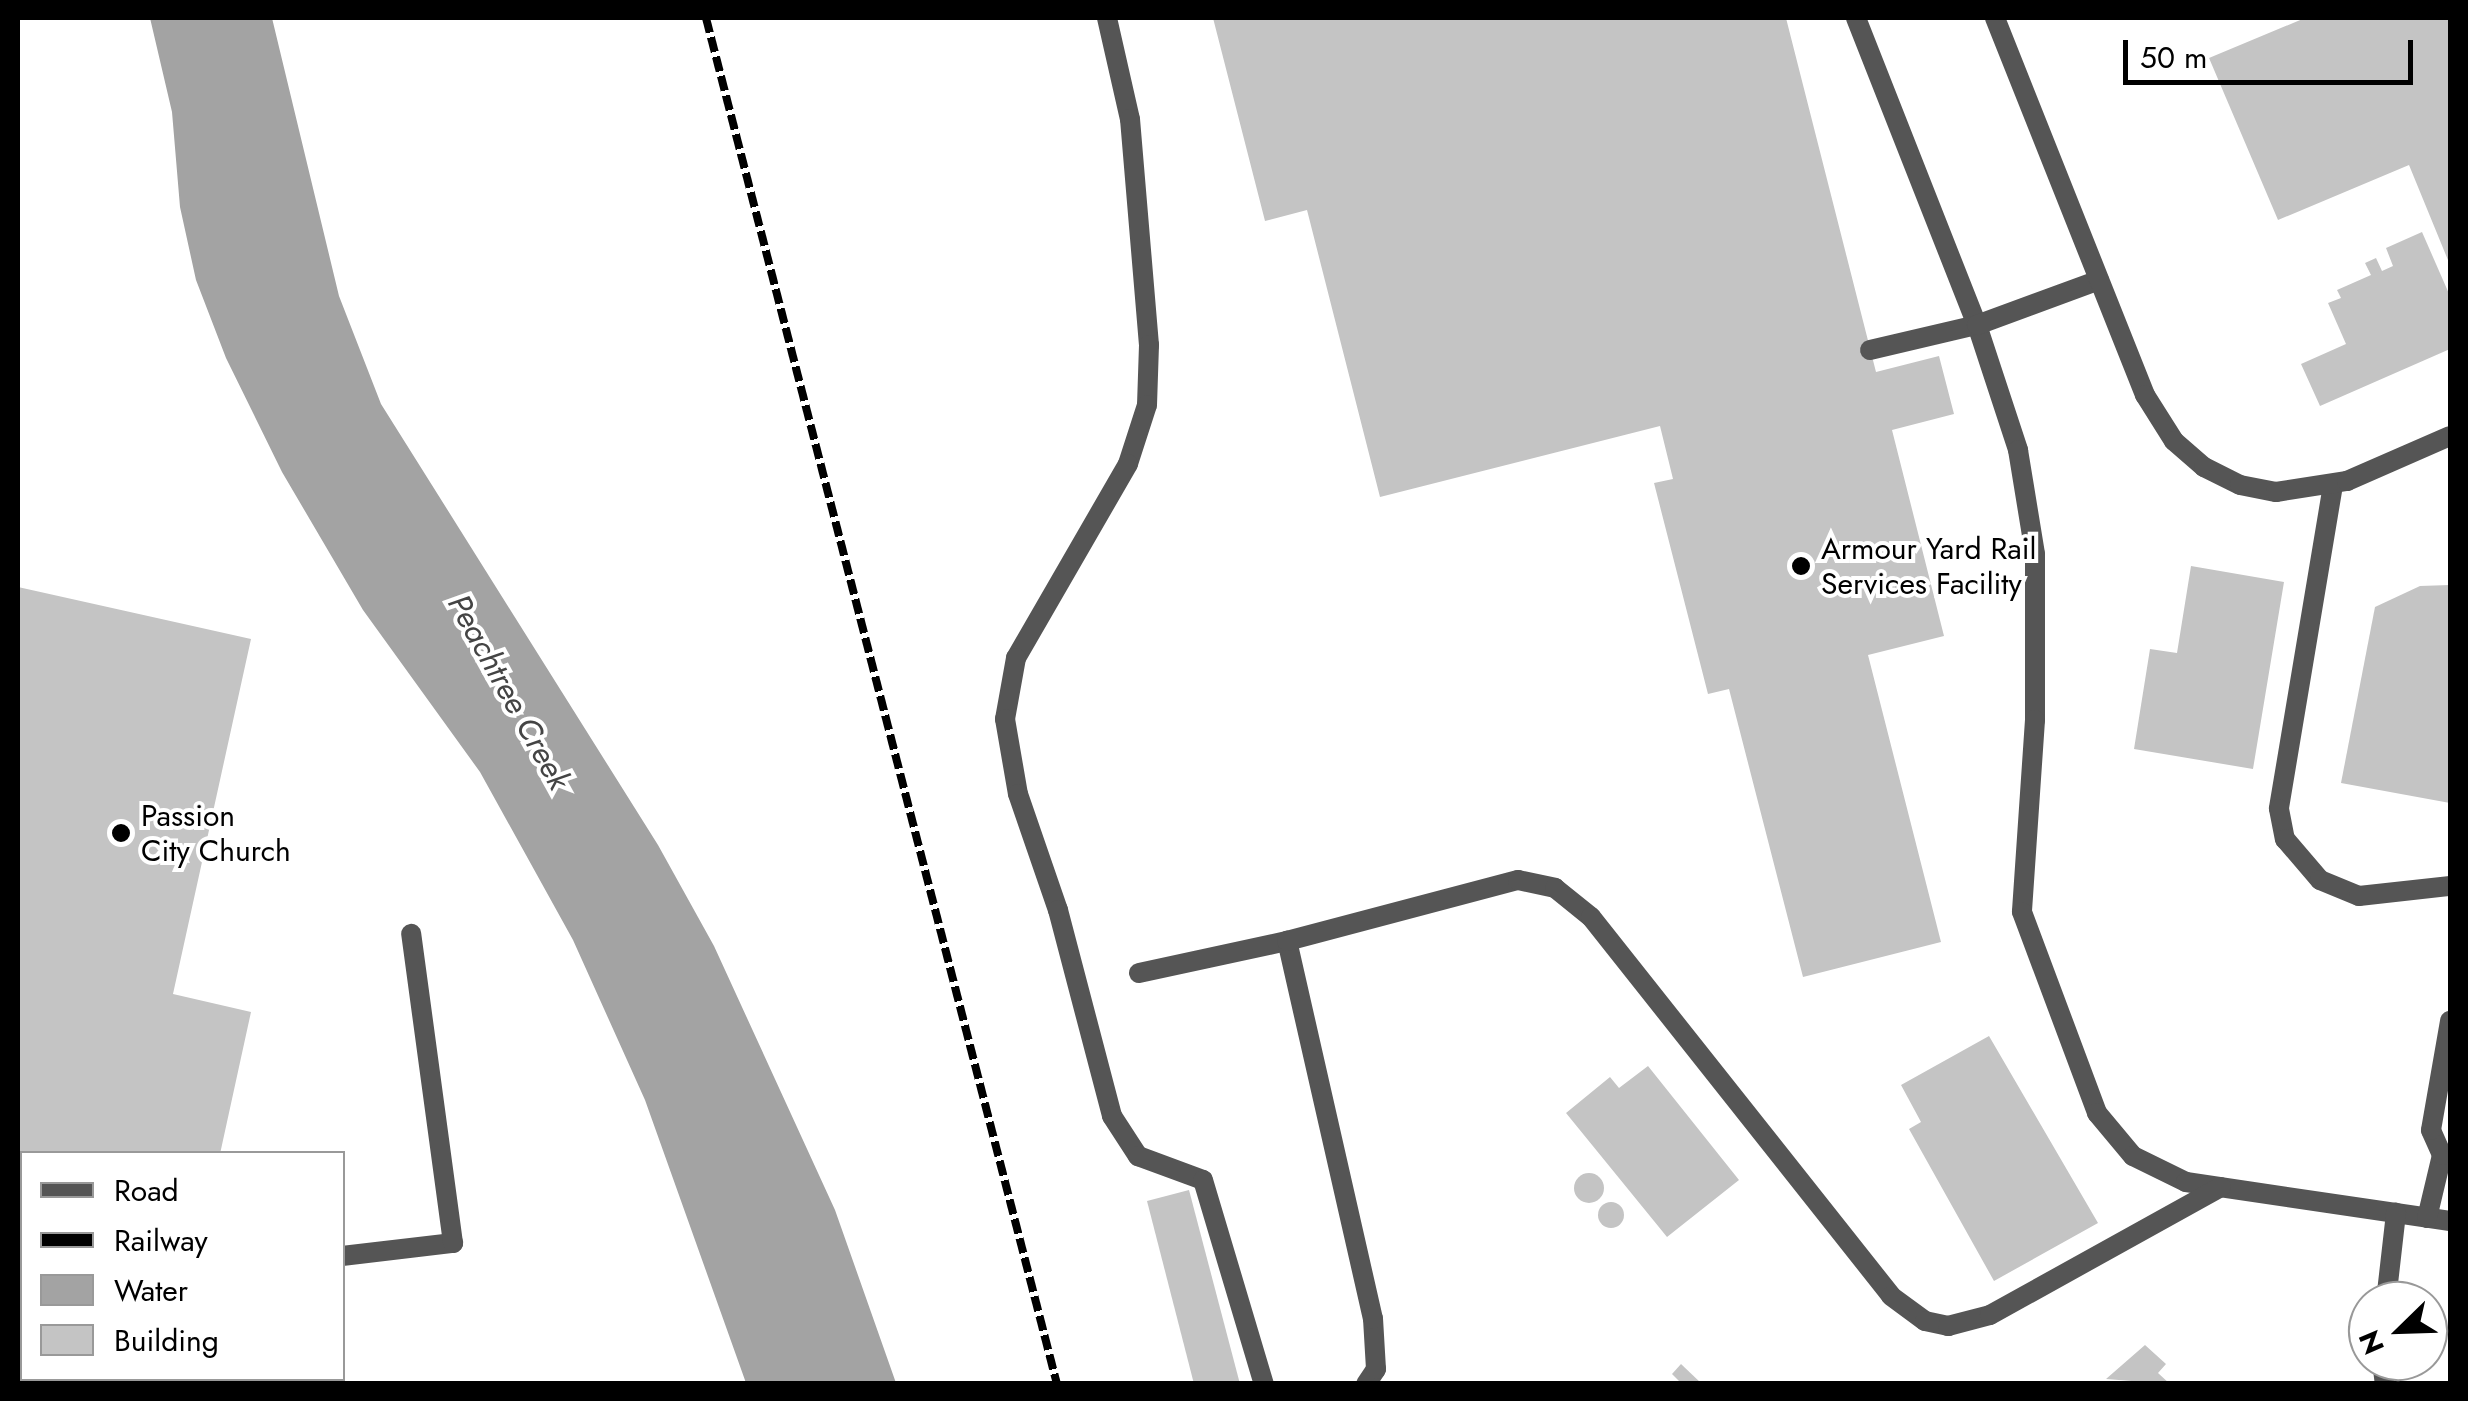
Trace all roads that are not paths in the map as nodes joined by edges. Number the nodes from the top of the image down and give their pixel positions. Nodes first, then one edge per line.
1 (1107, 18) edge
2 (1856, 18) edge
3 (1995, 18) edge
4 (2099, 280) junction
5 (1977, 326) junction
6 (1870, 350) dead end
7 (2450, 436) edge
8 (2333, 484) junction
9 (2450, 886) edge
10 (411, 934) dead end
11 (1287, 942) junction
12 (1139, 973) dead end
13 (2450, 1021) edge
14 (2446, 1159) edge
15 (2221, 1188) junction
16 (2396, 1214) junction
17 (2427, 1218) junction
18 (2450, 1221) edge
19 (345, 1256) edge
20 (2388, 1281) edge
21 (1264, 1384) edge
22 (1366, 1384) edge

1 - 21 street
2 - 5 street
3 - 4 street
4 - 5 street
4 - 8 street
5 - 6 street
5 - 15 street
7 - 8 street
8 - 9 street
10 - 19 street
11 - 12 street
11 - 15 street
11 - 22 street
13 - 14 street
14 - 17 street
15 - 16 street
16 - 17 street
16 - 20 street
17 - 18 street

